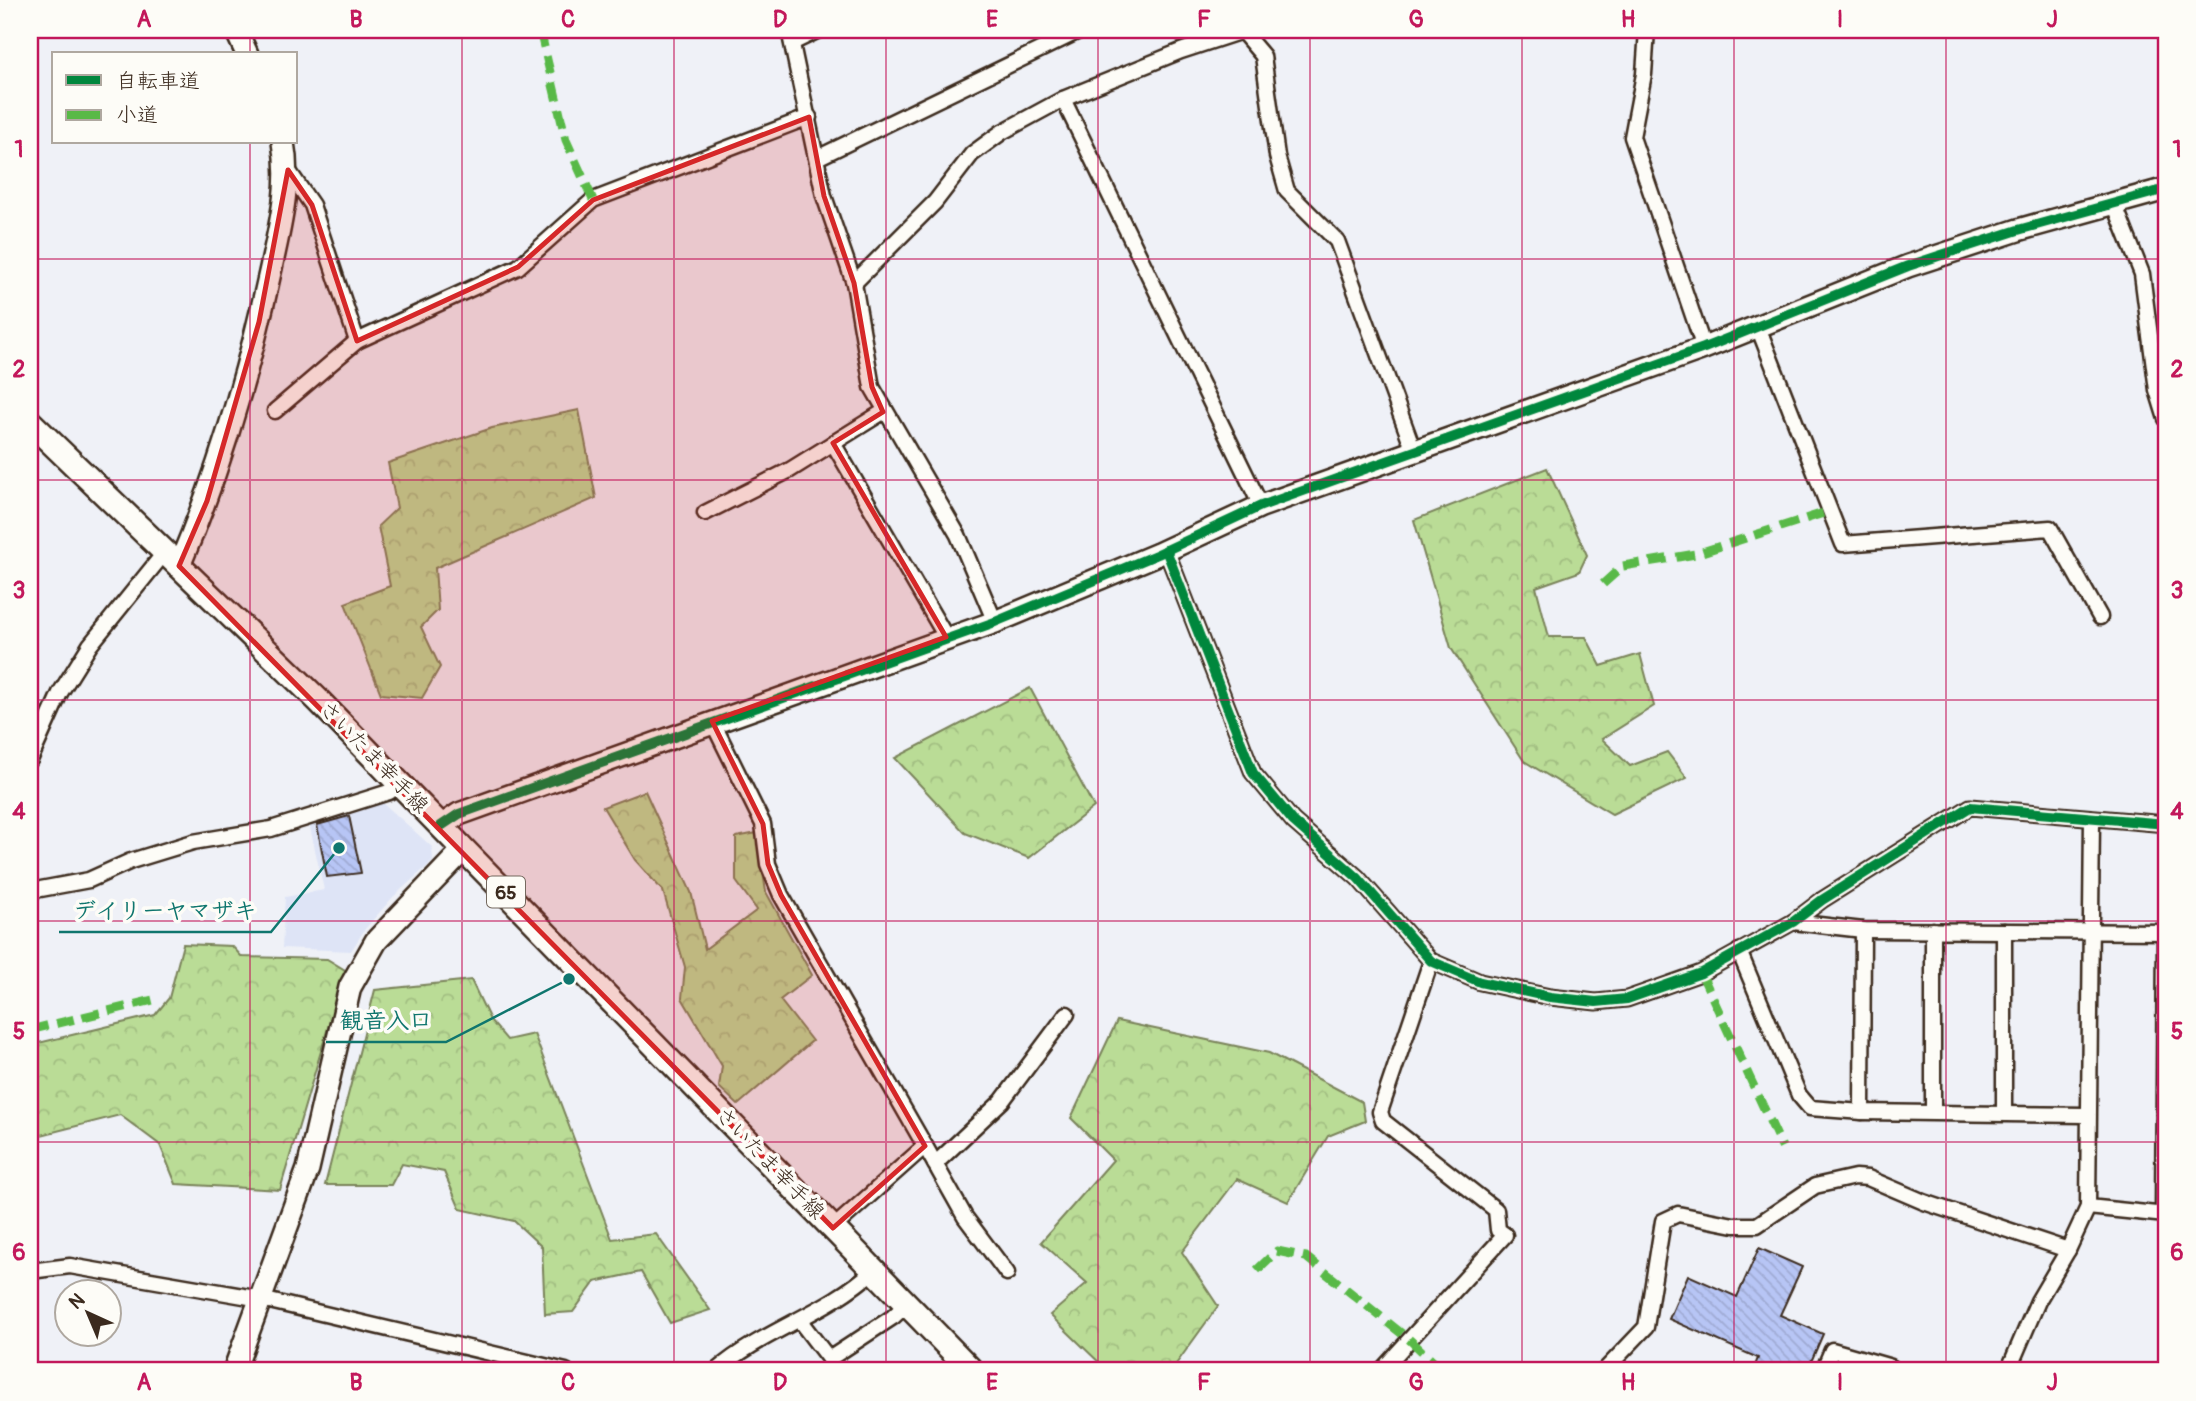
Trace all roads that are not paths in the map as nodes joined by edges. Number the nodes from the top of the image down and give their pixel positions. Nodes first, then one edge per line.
1 (236, 30) edge
2 (819, 30) edge
3 (1081, 30) edge
4 (1241, 30) edge
5 (1647, 30) edge
6 (791, 36) edge
7 (246, 52) edge
8 (1063, 99) junction
9 (809, 117) junction
10 (283, 144) edge
11 (817, 158) junction
12 (288, 170) junction
13 (2166, 189) edge
14 (2114, 202) junction
15 (854, 283) junction
16 (1758, 327) junction
17 (357, 341) junction
18 (1704, 348) junction
19 (275, 411) dead end
20 (883, 412) junction
21 (2166, 419) edge
22 (30, 422) edge
23 (833, 443) junction
24 (1414, 451) junction
25 (1261, 506) junction
26 (705, 513) dead end
27 (1166, 550) junction
28 (172, 559) junction
29 (2100, 617) dead end
30 (995, 622) junction
31 (946, 637) junction
32 (712, 721) junction
33 (30, 760) edge
34 (400, 784) junction
35 (2092, 819) junction
36 (2166, 824) edge
37 (441, 825) junction
38 (464, 849) junction
39 (30, 891) edge
40 (1793, 922) junction
41 (1863, 930) junction
42 (1933, 930) junction
43 (2004, 931) junction
44 (2090, 931) junction
45 (2166, 932) edge
46 (1739, 951) junction
47 (1432, 961) junction
48 (1068, 1014) dead end
49 (1862, 1112) junction
50 (1933, 1112) junction
51 (2004, 1113) junction
52 (2086, 1115) junction
53 (925, 1146) junction
54 (935, 1164) junction
55 (2088, 1207) junction
56 (2165, 1214) edge
57 (833, 1228) junction
58 (2068, 1250) junction
59 (30, 1270) edge
60 (874, 1270) junction
61 (1007, 1273) dead end
62 (261, 1298) junction
63 (907, 1304) junction
64 (800, 1321) junction
65 (1865, 1366) edge
66 (1891, 1367) dead end
67 (233, 1371) edge
68 (566, 1371) edge
69 (716, 1371) edge
70 (972, 1371) edge
71 (1381, 1371) edge
72 (1604, 1371) edge
73 (1823, 1371) edge
74 (2008, 1371) edge

1 - 7 street
2 - 6 street
3 - 11 street
4 - 8 street
4 - 24 street
5 - 18 street
6 - 9 street
8 - 15 street
8 - 25 street
9 - 11 street
9 - 17 street
10 - 12 street
11 - 15 street
12 - 17 street
12 - 28 street
13 - 14 street
14 - 16 street
14 - 21 street
15 - 20 street
16 - 18 street
16 - 29 street
17 - 19 street
18 - 24 street
20 - 23 street
20 - 30 street
22 - 28 main road, さいたま幸手線 / 65
23 - 26 street
23 - 31 street
24 - 25 street
25 - 27 street
27 - 30 street
27 - 47 street
28 - 33 street
28 - 34 main road, さいたま幸手線 / 65
30 - 31 street
31 - 32 street
32 - 37 street
32 - 53 street
34 - 37 main road, さいたま幸手線 / 65
34 - 39 street
35 - 36 street
35 - 40 street
35 - 44 street
37 - 38 main road, さいたま幸手線 / 65
38 - 57 main road, さいたま幸手線 / 65
38 - 62 street
40 - 41 street
40 - 46 street
41 - 42 street
41 - 49 street
42 - 43 street
42 - 50 street
43 - 44 street
43 - 51 street
44 - 45 street
44 - 52 street
45 - 56 street
46 - 47 street
46 - 49 street
47 - 71 street
48 - 54 street
49 - 50 street
50 - 51 street
51 - 52 street
52 - 55 street
53 - 54 street
53 - 57 street
54 - 61 street
55 - 56 street
55 - 58 street
57 - 60 main road, さいたま幸手線 / 65
58 - 72 street
58 - 74 street
59 - 62 street
60 - 63 main road, さいたま幸手線 / 65
60 - 64 street
62 - 67 street
62 - 68 street
63 - 64 street
63 - 70 main road, さいたま幸手線 / 65
64 - 69 street
65 - 66 street
65 - 73 street

